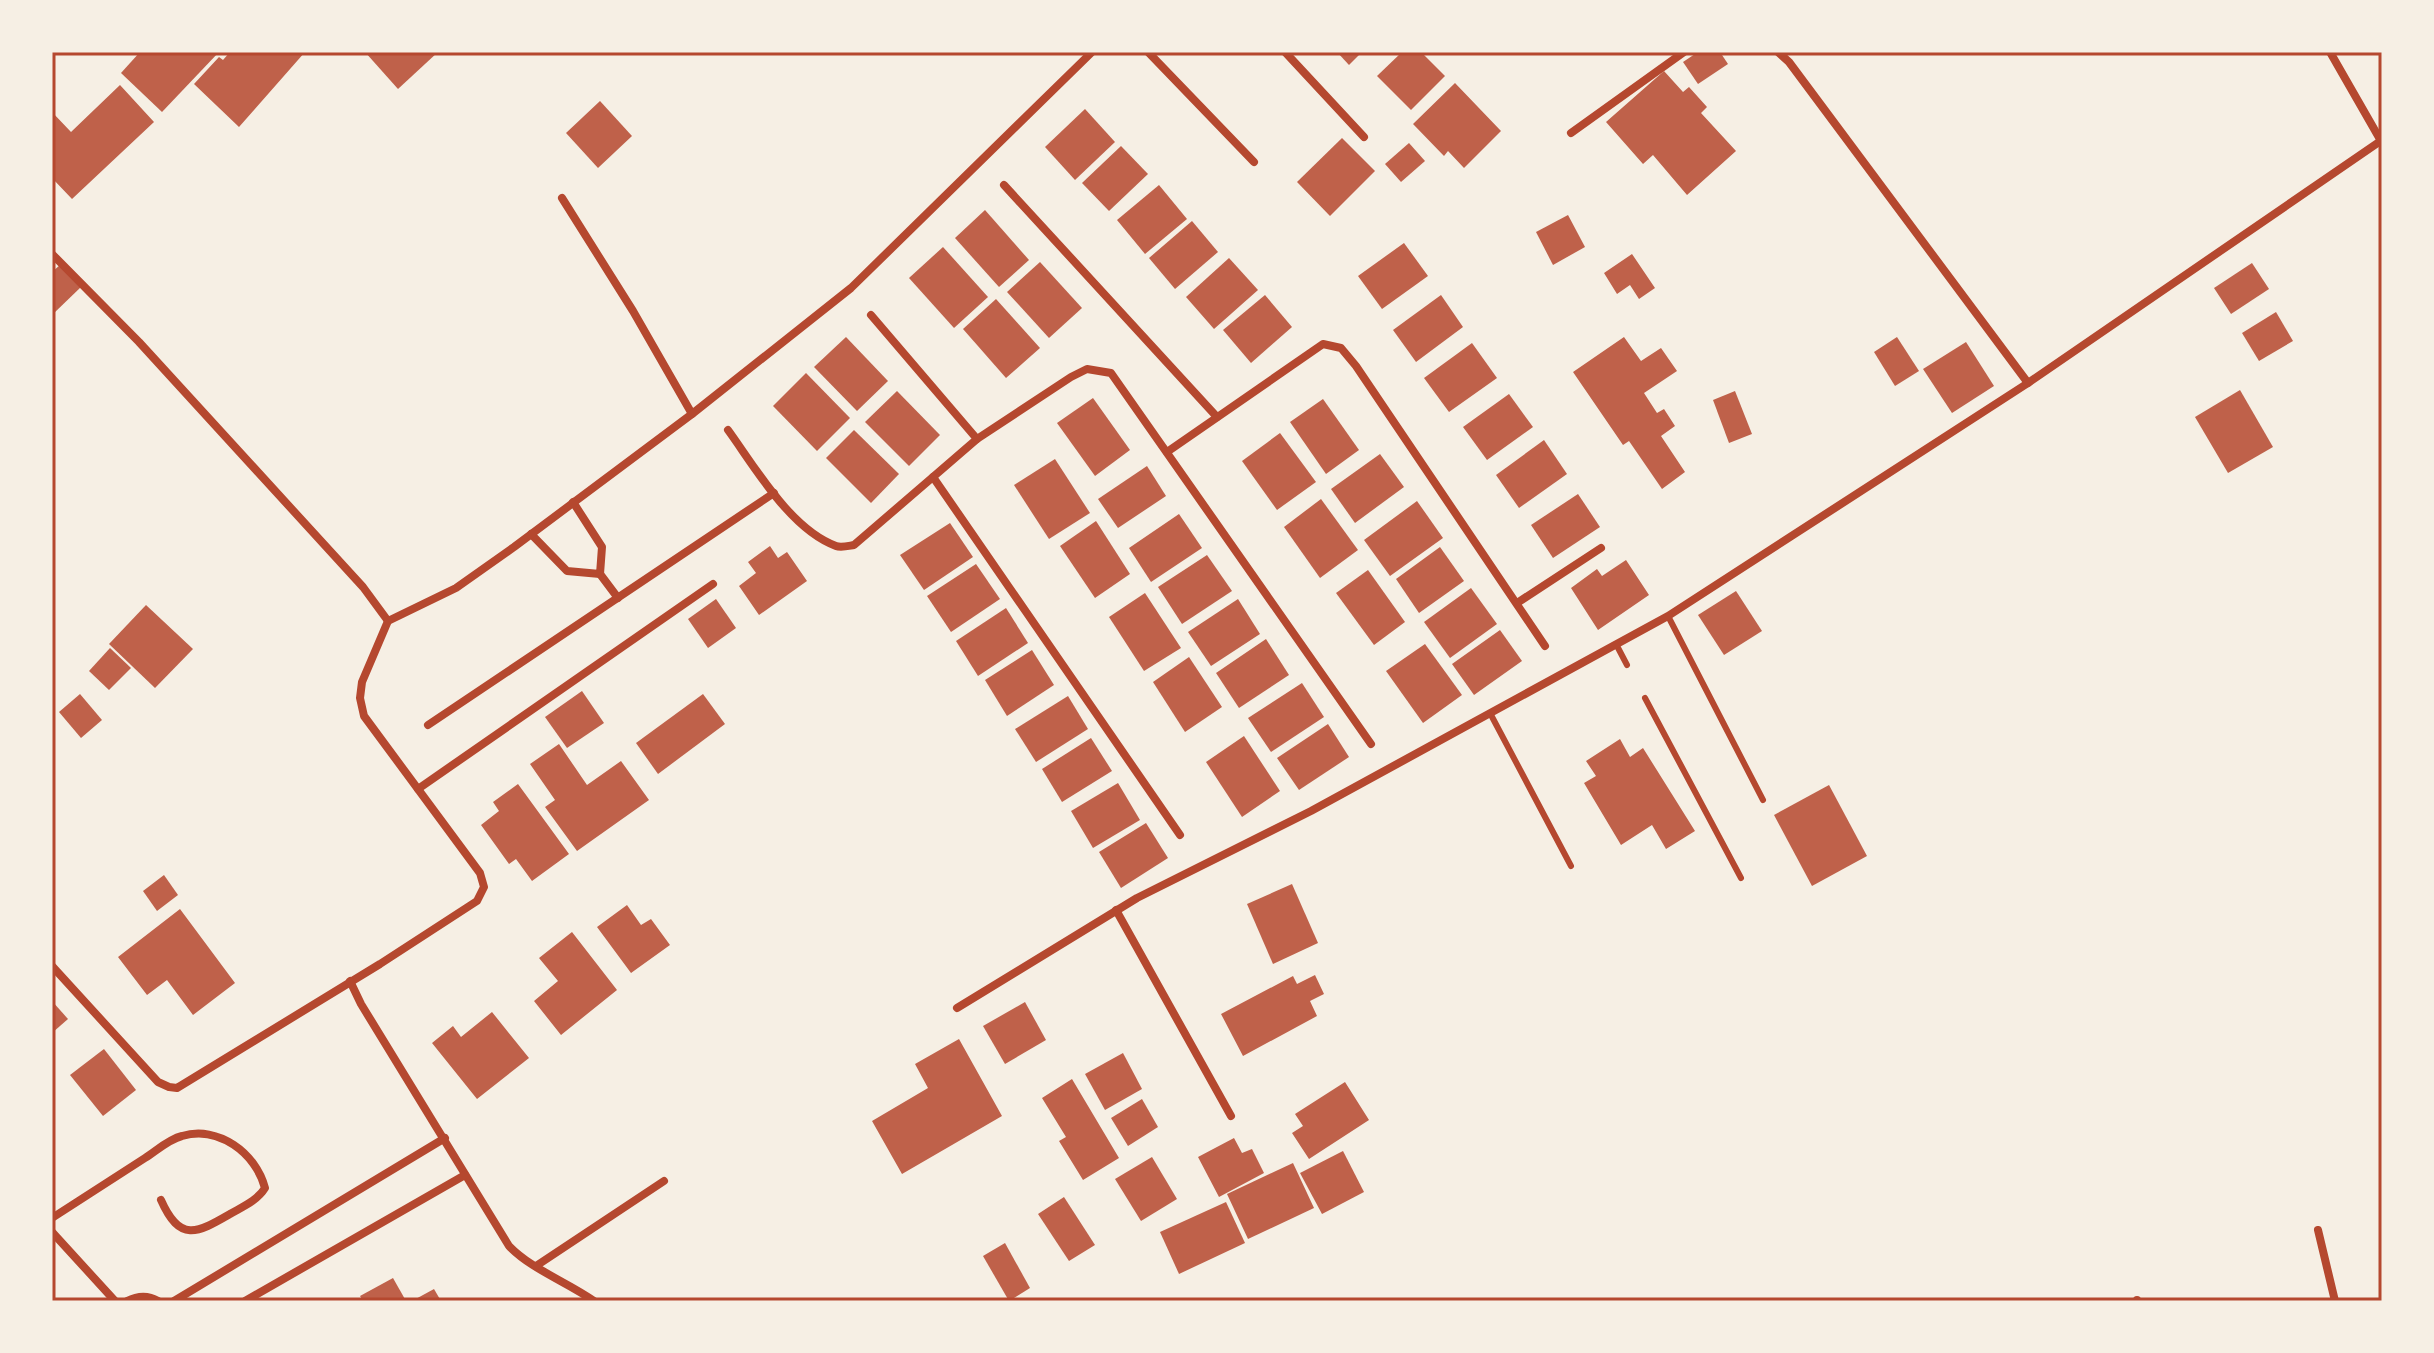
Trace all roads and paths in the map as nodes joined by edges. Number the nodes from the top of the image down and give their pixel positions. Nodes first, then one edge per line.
1 (1092, 52) edge
2 (1148, 52) edge
3 (1285, 52) edge
4 (1684, 52) edge
5 (1778, 52) edge
6 (2330, 52) edge
7 (1571, 133) dead end
8 (1364, 137) dead end
9 (2381, 140) edge
10 (1254, 162) dead end
11 (1004, 185) dead end
12 (562, 198) dead end
13 (52, 254) edge
14 (871, 315) dead end
15 (2028, 383) junction
16 (692, 414) junction
17 (1217, 417) junction
18 (728, 430) dead end
19 (977, 439) junction
20 (1167, 452) junction
21 (933, 477) junction
22 (774, 493) junction
23 (573, 502) junction
24 (531, 534) junction
25 (1601, 548) dead end
26 (600, 574) junction
27 (713, 584) dead end
28 (618, 598) junction
29 (1517, 603) junction
30 (1668, 616) junction
31 (388, 621) junction
32 (1616, 644) junction
33 (1545, 646) dead end
34 (1627, 665) dead end
35 (1645, 698) dead end
36 (1490, 713) junction
37 (428, 725) dead end
38 (1371, 744) dead end
39 (418, 789) junction
40 (1763, 800) dead end
41 (1180, 835) dead end
42 (1571, 866) dead end
43 (1741, 878) dead end
44 (1116, 910) junction
45 (52, 966) edge
46 (350, 981) junction
47 (957, 1008) dead end
48 (1231, 1116) dead end
49 (445, 1138) junction
50 (465, 1175) junction
51 (664, 1181) dead end
52 (161, 1200) dead end
53 (52, 1218) edge
54 (2318, 1230) dead end
55 (52, 1232) edge
56 (60, 1241) junction
57 (52, 1249) edge
58 (536, 1266) junction
59 (115, 1301) edge
60 (127, 1301) edge
61 (158, 1301) edge
62 (174, 1301) edge
63 (245, 1301) edge
64 (594, 1301) edge
65 (2335, 1301) edge

1 - 16 street
2 - 10 street
3 - 8 street
4 - 7 street
5 - 15 street
6 - 9 street
9 - 15 street
11 - 17 street
12 - 16 street
13 - 31 street
14 - 19 street
15 - 30 street
16 - 23 street
17 - 20 street
17 - 29 street
18 - 22 street
19 - 20 street
19 - 21 street
20 - 38 street
21 - 22 street
21 - 41 street
22 - 28 street
23 - 24 street
23 - 26 street
24 - 26 street
24 - 31 street
25 - 29 street
26 - 28 street
27 - 39 street
28 - 37 street
29 - 33 street
30 - 32 street
30 - 40 lane
31 - 39 street
32 - 34 lane
32 - 36 street
35 - 43 lane
36 - 42 lane
36 - 44 street
39 - 46 street
44 - 47 street
44 - 48 street
45 - 46 street
46 - 49 street
49 - 50 street
49 - 62 street
50 - 58 street
50 - 63 street
51 - 58 street
52 - 53 street
54 - 65 street
55 - 56 street
56 - 57 street
56 - 59 street
58 - 64 street
60 - 61 street

